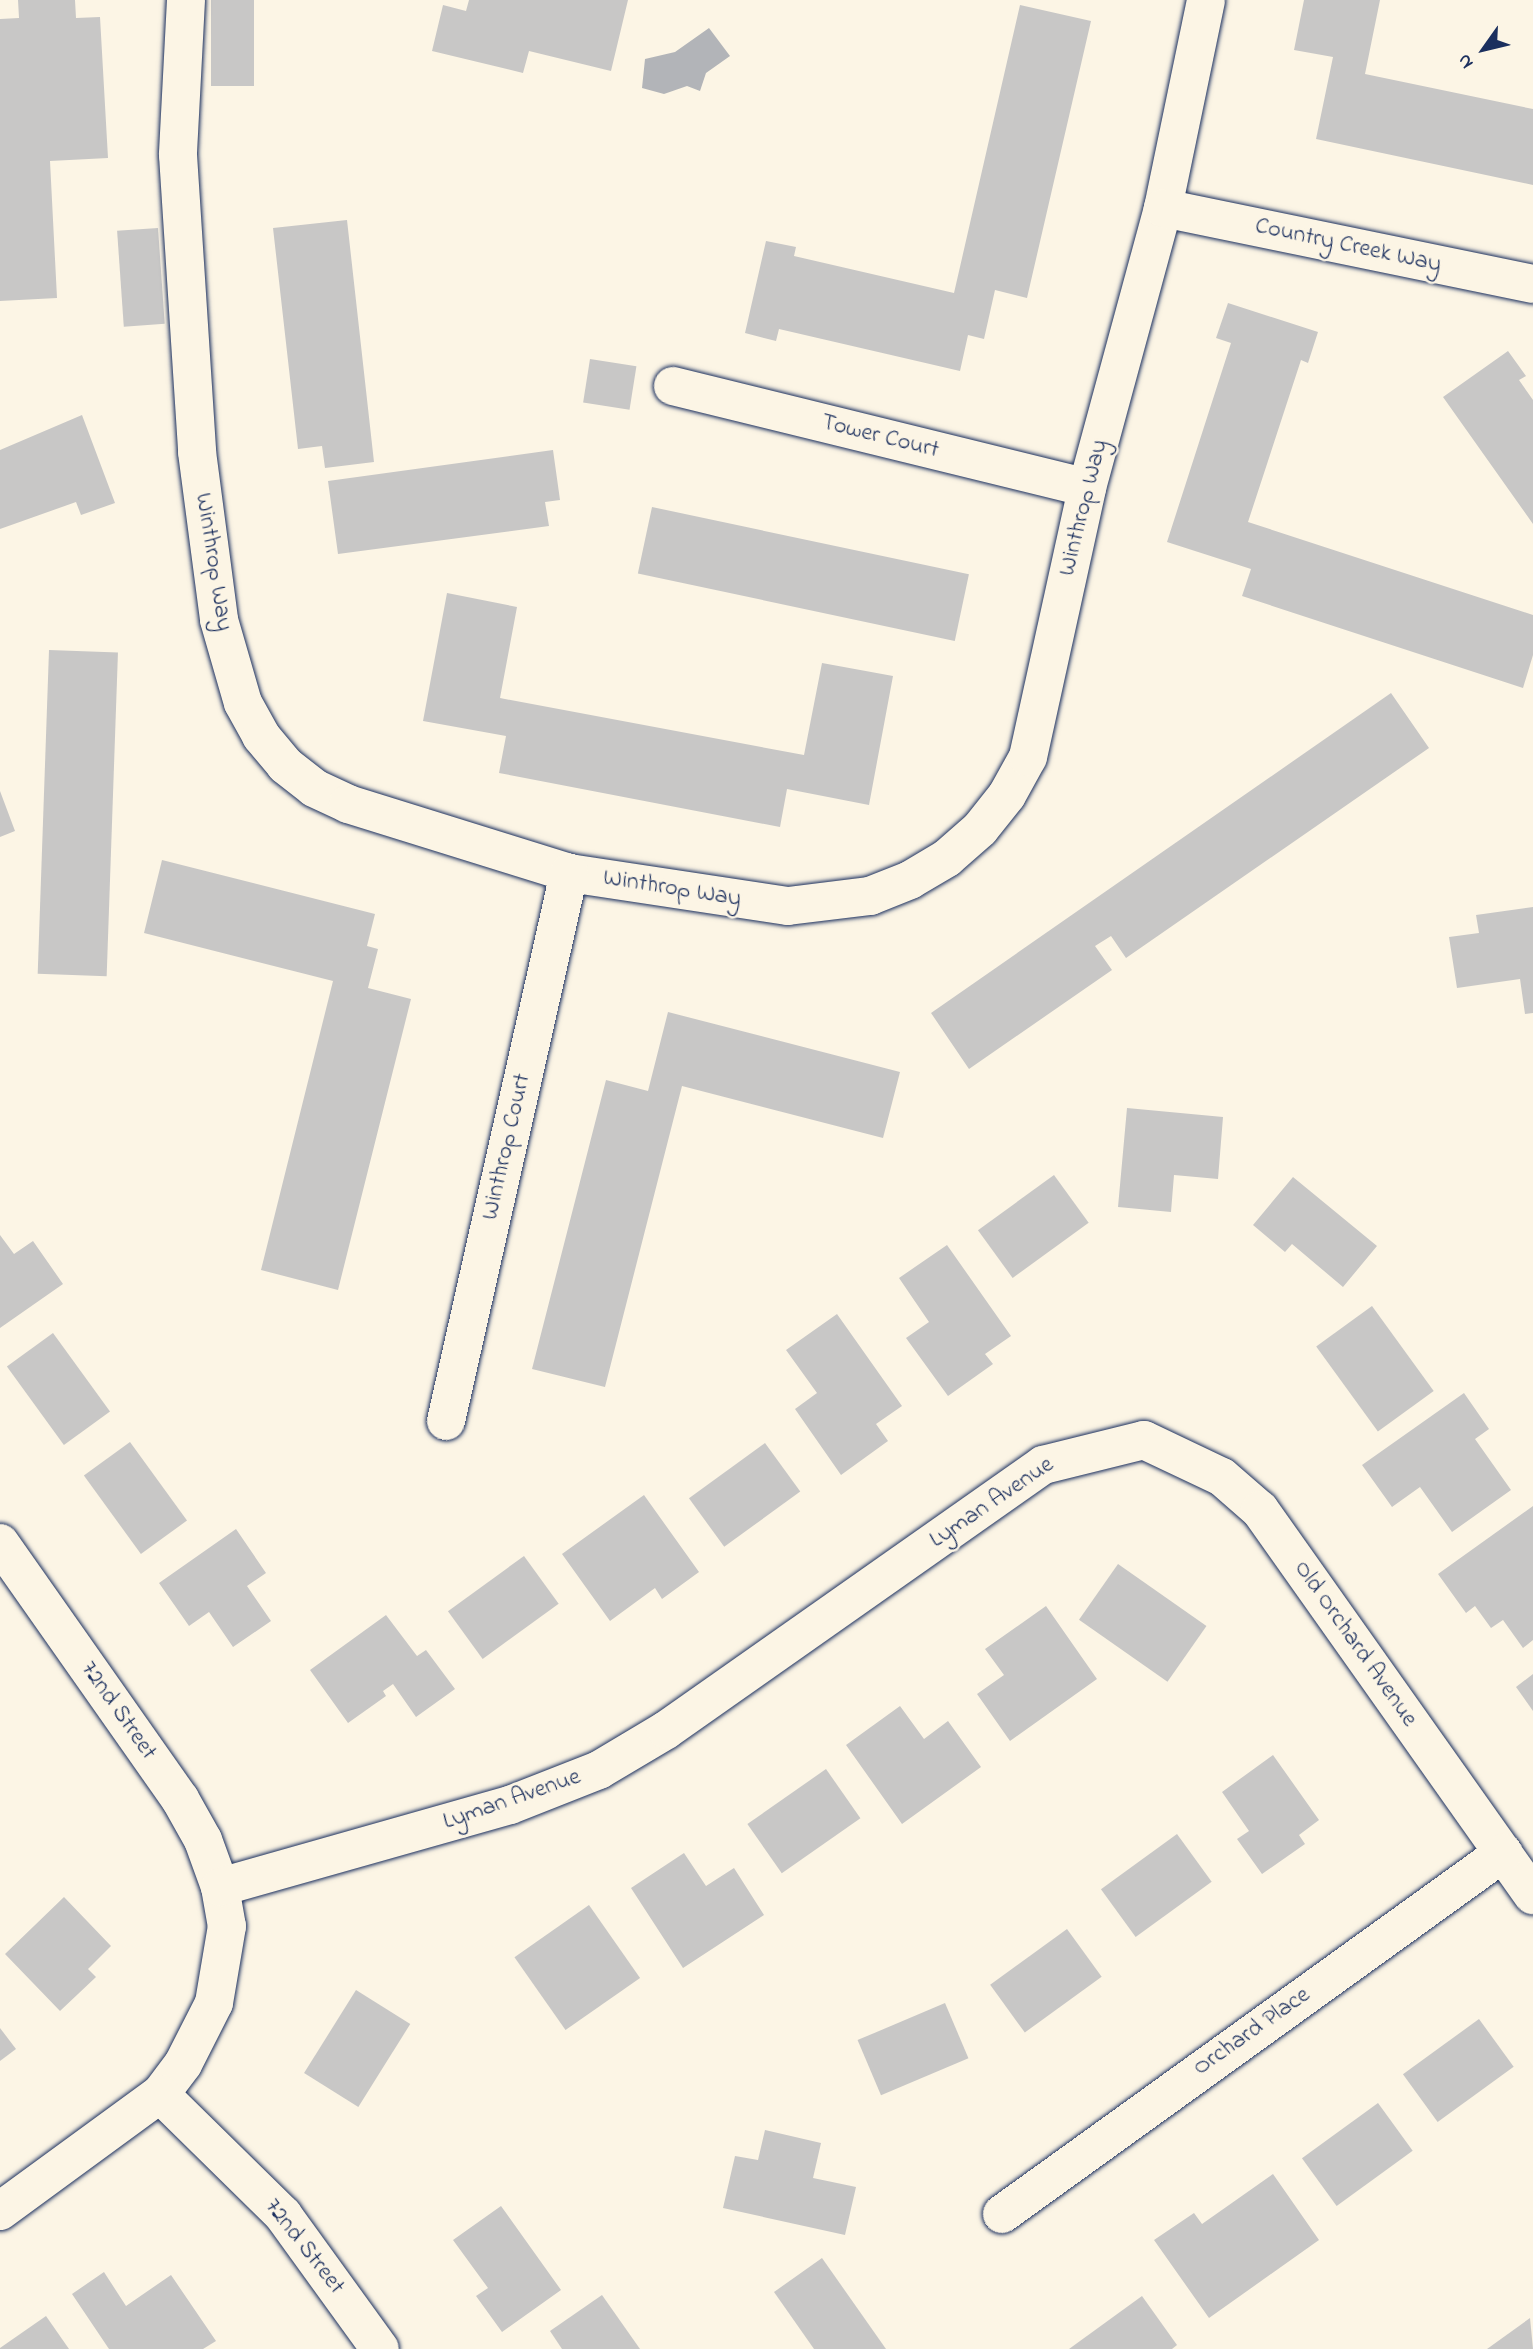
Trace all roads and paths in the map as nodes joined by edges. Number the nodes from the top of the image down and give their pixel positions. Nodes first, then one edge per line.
1 (186, 0) edge
2 (1206, 0) edge
3 (1163, 208) junction
4 (1533, 284) edge
5 (673, 386) dead end
6 (1087, 488) junction
7 (569, 873) junction
8 (446, 1421) dead end
9 (1136, 1442) joint
10 (0, 1543) edge
11 (1503, 1853) junction
12 (220, 1887) junction
13 (1533, 1895) edge
14 (160, 2094) junction
15 (0, 2211) edge
16 (1002, 2214) dead end
17 (380, 2349) edge

1 - 7 street, Winthrop Way
2 - 3 street, Winthrop Way
3 - 4 street, Country Creek Way
3 - 6 street, Winthrop Way
5 - 6 street, Tower Court
6 - 7 street, Winthrop Way
7 - 8 street, Winthrop Court
9 - 11 street, Old Orchard Avenue
9 - 12 street, Lyman Avenue
10 - 12 street, 72nd Street
11 - 13 street, Old Orchard Avenue
11 - 16 street, Orchard Place
12 - 14 street
14 - 15 street
14 - 17 street, 72nd Street

